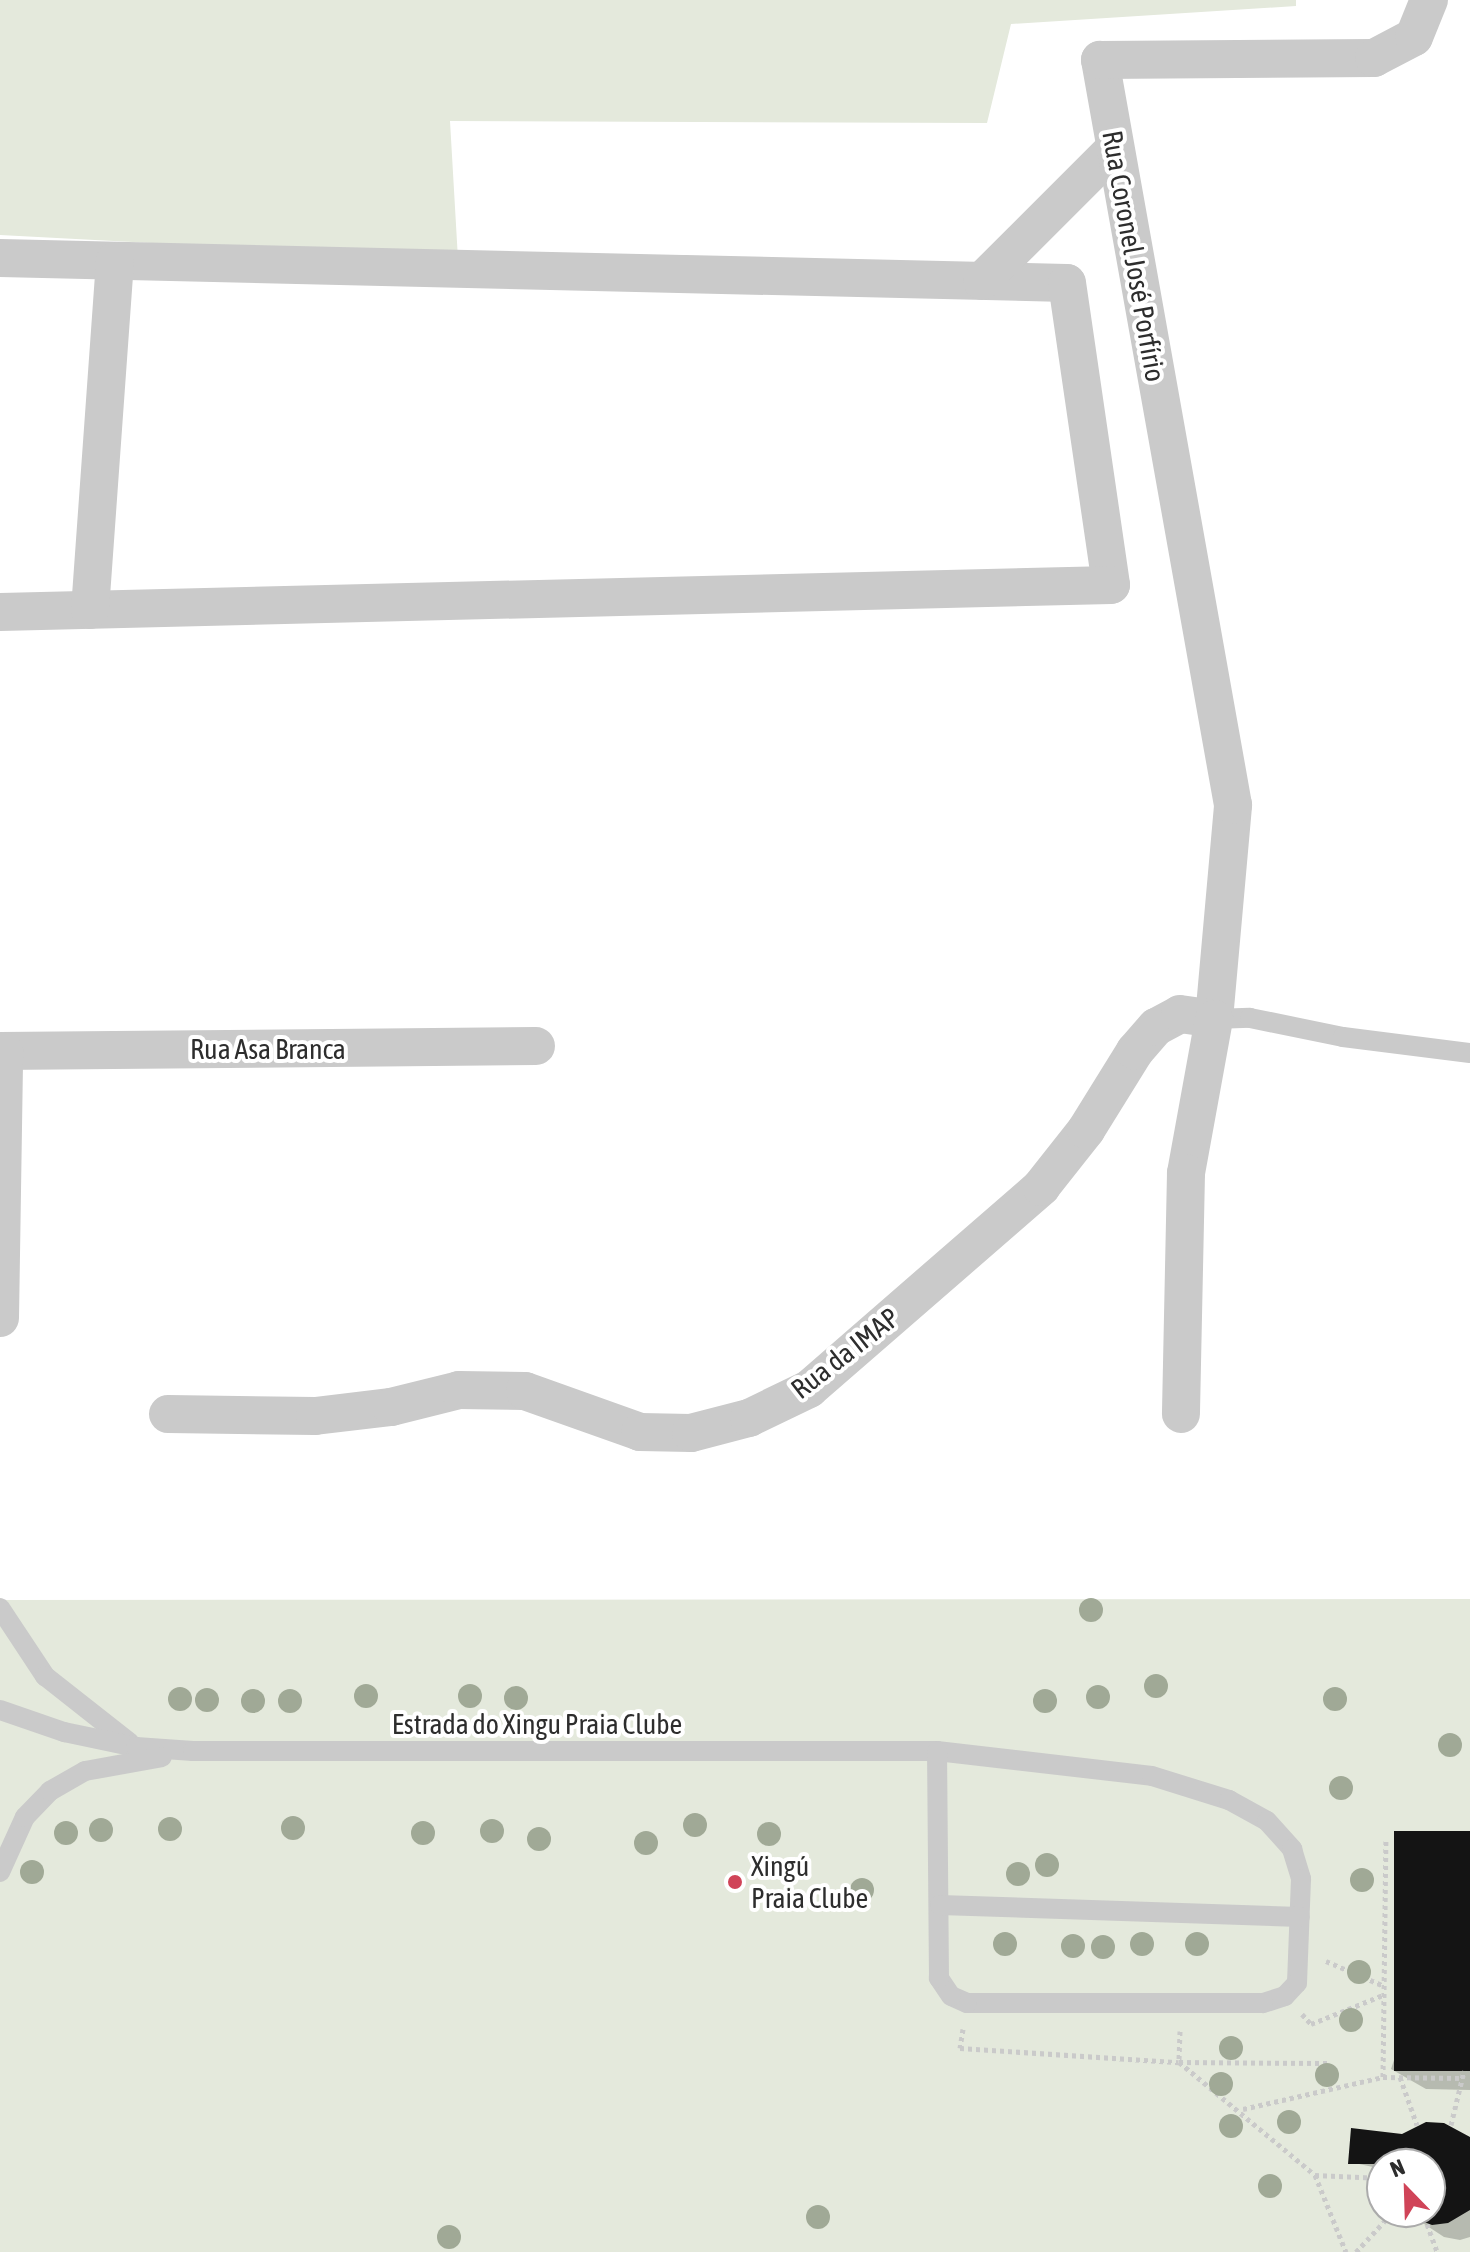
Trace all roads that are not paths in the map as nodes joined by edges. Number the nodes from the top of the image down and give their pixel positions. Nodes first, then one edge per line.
1 (1429, 0) edge
2 (1115, 148) junction
3 (0, 258) edge
4 (115, 261) junction
5 (982, 281) junction
6 (90, 610) junction
7 (0, 612) edge
8 (1214, 1019) junction
9 (536, 1046) dead end
10 (2, 1051) edge
11 (1470, 1053) edge
12 (0, 1318) edge
13 (168, 1414) dead end
14 (1181, 1414) dead end
15 (0, 1608) edge
16 (0, 1710) edge
17 (136, 1747) junction
18 (193, 1751) junction
19 (937, 1751) junction
20 (0, 1872) edge
21 (940, 1905) junction
22 (1300, 1917) junction

1 - 2 street, Rua Coronel José Porfírio
2 - 5 street
2 - 8 street, Rua Coronel José Porfírio
3 - 4 street
4 - 5 street
4 - 6 street
5 - 6 street
6 - 7 street
8 - 11 lane, Rua da IMAP
8 - 13 street, Rua da IMAP
8 - 14 street
9 - 10 street, Rua Asa Branca
10 - 12 street
15 - 17 lane
16 - 17 lane, Estrada do Xingu Praia Clube
17 - 18 lane, Estrada do Xingu Praia Clube
18 - 19 lane, Estrada do Xingu Praia Clube
18 - 20 lane
19 - 21 lane
19 - 22 lane, Estrada do Xingu Praia Clube
21 - 22 lane
21 - 22 lane, Estrada do Xingu Praia Clube

